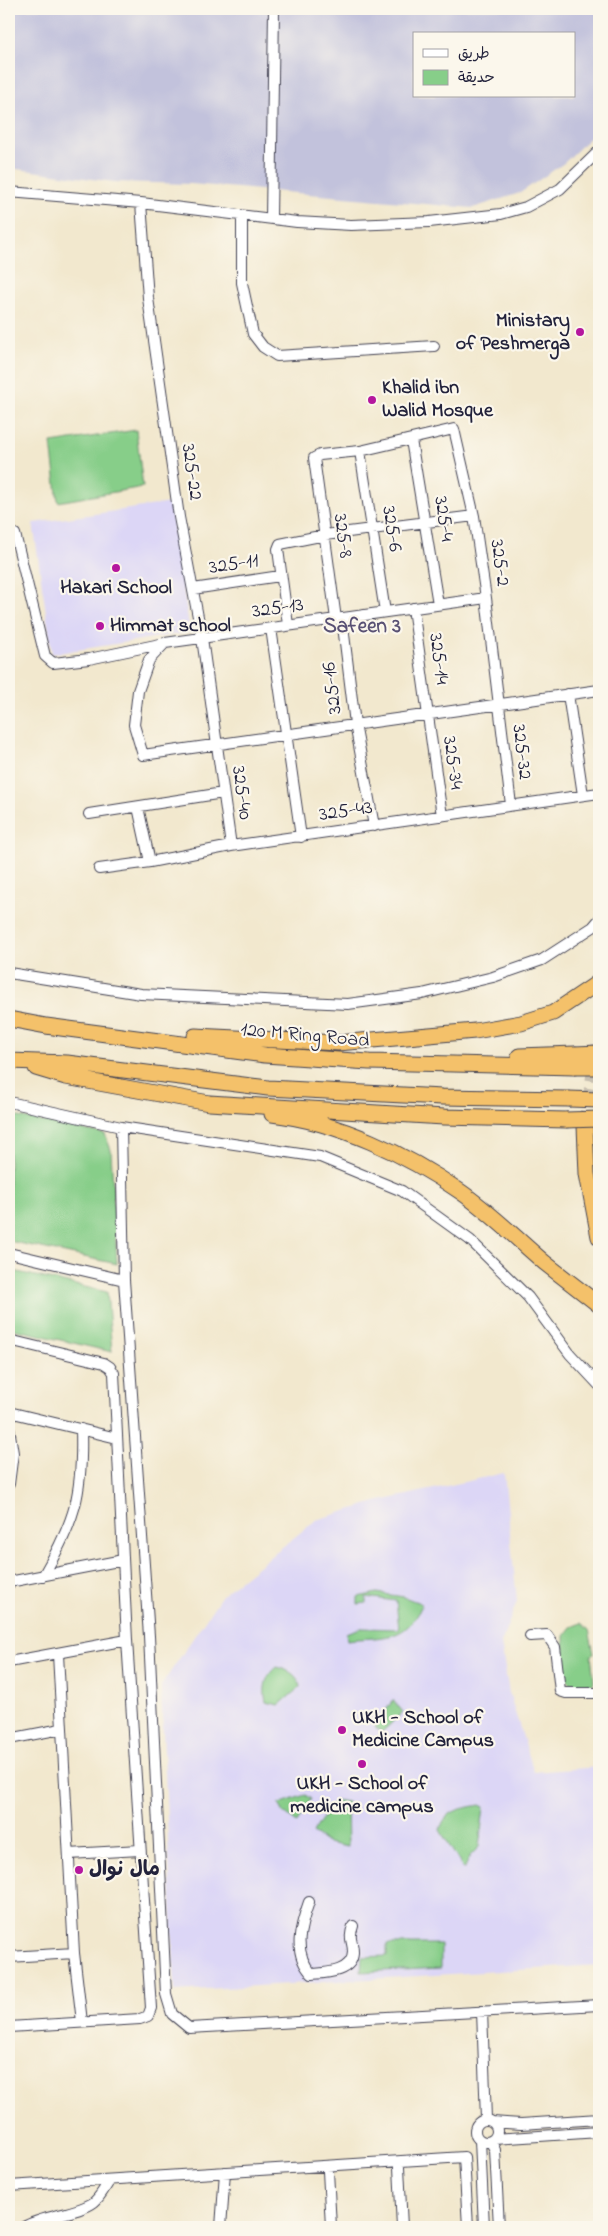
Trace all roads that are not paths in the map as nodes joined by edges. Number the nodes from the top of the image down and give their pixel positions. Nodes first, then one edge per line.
1 (274, 9) edge
2 (599, 151) edge
3 (9, 192) edge
4 (141, 203) junction
5 (242, 216) junction
6 (271, 219) junction
7 (434, 346) dead end
8 (411, 440) junction
9 (360, 451) junction
10 (474, 516) junction
11 (426, 522) junction
12 (373, 529) junction
13 (15, 534) dead end
14 (325, 535) junction
15 (280, 576) junction
16 (193, 589) junction
17 (486, 598) junction
18 (438, 604) junction
19 (414, 608) junction
20 (386, 612) junction
21 (339, 618) junction
22 (288, 625) junction
23 (271, 628) junction
24 (202, 638) junction
25 (164, 643) junction
26 (599, 690) edge
27 (568, 694) junction
28 (498, 704) junction
29 (428, 714) junction
30 (355, 724) junction
31 (286, 735) junction
32 (216, 745) junction
33 (599, 793) edge
34 (223, 794) junction
35 (583, 795) junction
36 (510, 805) junction
37 (138, 807) junction
38 (89, 814) dead end
39 (442, 816) junction
40 (374, 826) junction
41 (301, 837) junction
42 (231, 846) junction
43 (150, 862) junction
44 (99, 869) dead end
45 (599, 920) edge
46 (9, 973) edge
47 (599, 982) edge
48 (9, 1019) edge
49 (46, 1026) junction
50 (599, 1053) edge
51 (574, 1060) junction
52 (11, 1061) edge
53 (599, 1067) edge
54 (599, 1100) edge
55 (9, 1102) edge
56 (209, 1102) junction
57 (599, 1119) edge
58 (584, 1126) tunnel mouth
59 (121, 1127) junction
60 (599, 1237) edge
61 (9, 1253) edge
62 (124, 1280) junction
63 (599, 1305) edge
64 (9, 1340) edge
65 (599, 1385) edge
66 (9, 1412) edge
67 (9, 1428) edge
68 (81, 1430) junction
69 (117, 1438) junction
70 (9, 1484) edge
71 (123, 1560) junction
72 (43, 1576) junction
73 (9, 1582) edge
74 (530, 1636) dead end
75 (127, 1640) junction
76 (58, 1654) junction
77 (9, 1662) edge
78 (599, 1693) edge
79 (61, 1729) junction
80 (9, 1738) edge
81 (140, 1850) junction
82 (69, 1854) junction
83 (308, 1902) dead end
84 (353, 1926) dead end
85 (74, 1953) junction
86 (9, 1956) edge
87 (599, 2006) edge
88 (482, 2011) junction
89 (82, 2022) junction
90 (9, 2027) edge
91 (599, 2119) edge
92 (490, 2121) junction
93 (599, 2132) edge
94 (480, 2140) junction
95 (493, 2140) junction
96 (400, 2167) dead end
97 (225, 2172) junction
98 (328, 2172) dead end
99 (110, 2180) junction
100 (9, 2186) edge
101 (24, 2227) edge
102 (221, 2227) edge
103 (331, 2227) edge
104 (402, 2227) edge
105 (468, 2227) edge
106 (484, 2227) edge
107 (499, 2227) edge

1 - 6 street
2 - 6 street
3 - 4 street
4 - 5 street
4 - 16 street, 325-22
5 - 6 street
5 - 7 street
8 - 9 street
8 - 10 street, 325-2
8 - 11 street, 325-4
9 - 12 street, 325-6
9 - 14 street, 325-8
10 - 11 street
10 - 17 street, 325-2
11 - 12 street
11 - 18 street, 325-4
12 - 14 street
12 - 20 street, 325-6
13 - 25 street, 325-13
14 - 15 street
14 - 21 street, 325-8
15 - 16 street, 325-11
15 - 22 street
16 - 24 street, 325-22
17 - 18 street, 325-13
17 - 28 street, 325-2
18 - 19 street, 325-13
19 - 20 street, 325-13
19 - 29 street, 325-14
20 - 21 street, 325-13
21 - 22 street, 325-13
21 - 30 street, 325-16
22 - 23 street, 325-13
23 - 24 street, 325-13
23 - 31 street
24 - 25 street, 325-13
24 - 32 street, 325-22
25 - 32 street
26 - 27 street
27 - 28 street
27 - 35 street
28 - 29 street
28 - 36 street, 325-32
29 - 30 street
29 - 39 street, 325-34
30 - 31 street
30 - 40 street, 325-16
31 - 32 street
31 - 41 street
32 - 34 street, 325-40
33 - 35 street, 325-43
34 - 37 street
34 - 42 street, 325-40
35 - 36 street, 325-43
36 - 39 street, 325-43
37 - 38 street
37 - 43 street
39 - 40 street, 325-43
40 - 41 street, 325-43
41 - 42 street, 325-43
42 - 43 street, 325-43
43 - 44 street, 325-43
45 - 46 street
47 - 49 highway
48 - 49 highway, 120 M Ring Road
49 - 51 highway, 120 M Ring Road
50 - 51 highway, bridge
51 - 53 highway, 120 M Ring Road, bridge
52 - 54 highway, bridge
52 - 56 highway
55 - 59 street
56 - 57 highway, bridge
56 - 63 highway
58 - 60 highway
59 - 62 street
59 - 65 street
61 - 62 street
62 - 88 street
64 - 69 street
66 - 68 street
67 - 70 street
68 - 69 street
68 - 72 street
69 - 71 street
71 - 72 street
71 - 75 street
72 - 73 street
74 - 78 street
75 - 76 street
75 - 81 street
76 - 77 street
76 - 79 street
79 - 80 street
79 - 82 street
81 - 82 street
81 - 89 street
82 - 85 street
83 - 84 street
85 - 86 street
85 - 89 street
87 - 88 street
88 - 92 street
89 - 90 street
91 - 92 street
92 - 94 street
92 - 95 street
93 - 95 street
94 - 95 street
94 - 106 street
95 - 107 street
96 - 104 street
97 - 99 street
97 - 102 street
97 - 105 street
98 - 103 street
99 - 100 street
99 - 101 street

